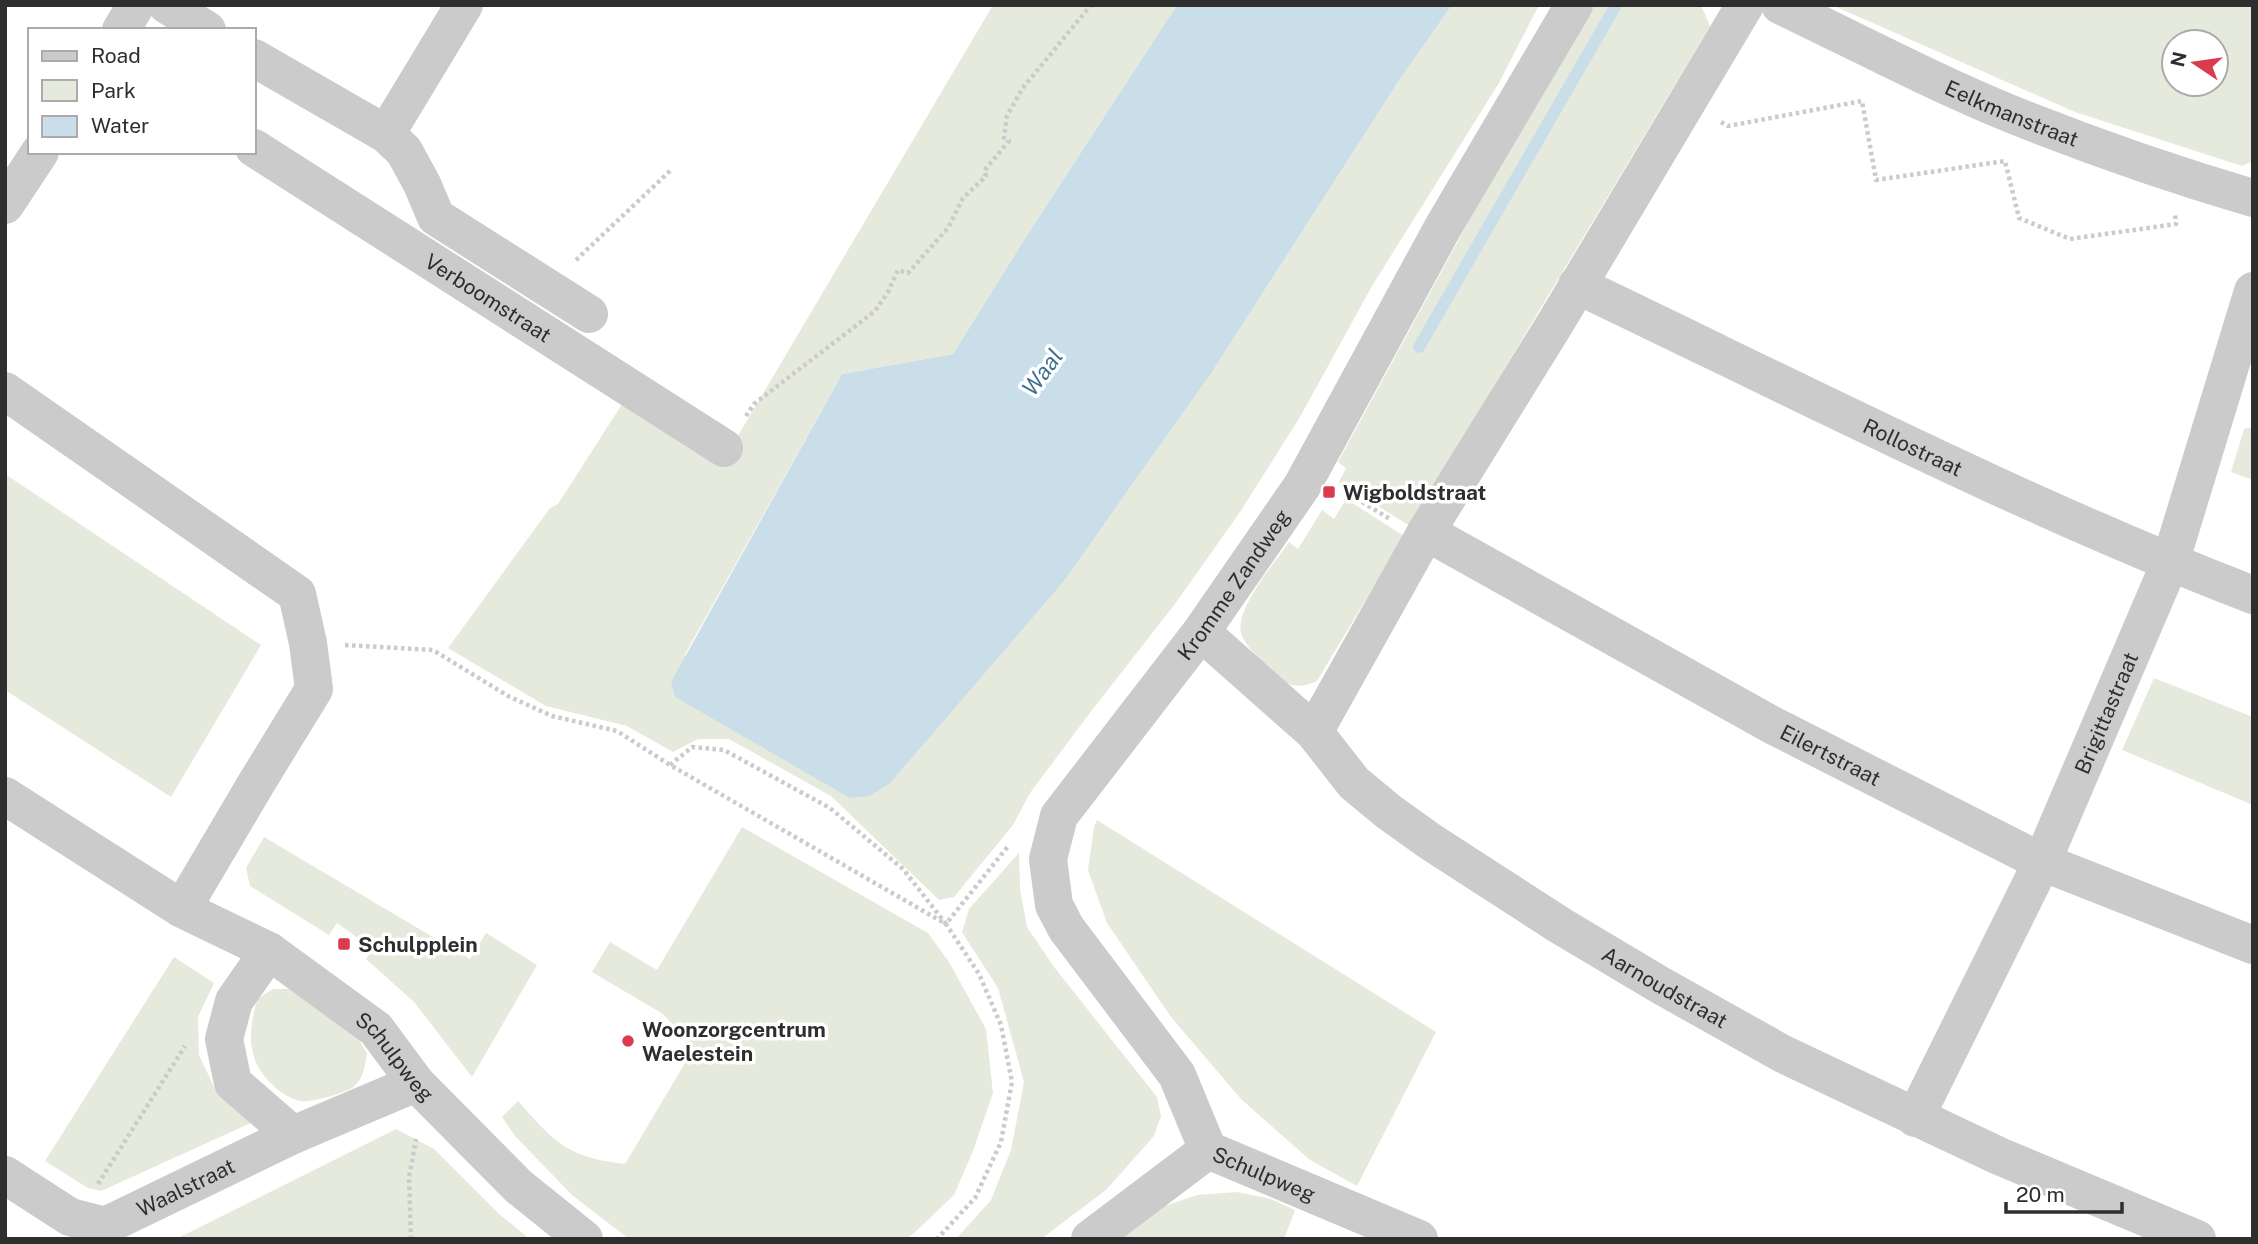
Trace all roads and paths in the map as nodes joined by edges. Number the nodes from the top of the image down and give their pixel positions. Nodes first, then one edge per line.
1 (136, 5) edge
2 (167, 5) edge
3 (464, 5) edge
4 (1091, 5) edge
5 (1574, 5) edge
6 (1745, 5) edge
7 (1780, 5) edge
8 (122, 28) edge
9 (204, 28) edge
10 (256, 59) edge
11 (1687, 103) junction
12 (386, 134) junction
13 (256, 149) edge
14 (39, 154) edge
15 (671, 170) dead end
16 (2171, 174) junction
17 (2253, 198) edge
18 (5, 205) edge
19 (1577, 285) junction
20 (2253, 291) edge
21 (555, 293) junction
22 (589, 314) dead end
23 (5, 391) edge
24 (724, 448) joint
25 (1311, 471) junction
26 (1426, 532) junction
27 (2170, 563) junction
28 (2253, 595) edge
29 (1201, 632) junction
30 (308, 643) junction
31 (1314, 732) junction
32 (670, 765) junction
33 (5, 796) edge
34 (1059, 816) junction
35 (2042, 862) junction
36 (182, 909) junction
37 (946, 924) junction
38 (2253, 944) edge
39 (269, 951) junction
40 (186, 1045) dead end
41 (416, 1083) junction
42 (1915, 1118) junction
43 (293, 1135) junction
44 (1208, 1150) junction
45 (5, 1175) edge
46 (70, 1217) junction
47 (411, 1239) edge
48 (584, 1239) edge
49 (937, 1239) edge
50 (1090, 1239) edge
51 (1419, 1239) edge
52 (2197, 1239) edge

1 - 8 street
2 - 9 street
3 - 12 street
4 - 24 path
5 - 25 street, Kromme Zandweg
6 - 11 street
7 - 16 street, Eelkmanstraat
10 - 12 street
11 - 16 path
11 - 19 street
12 - 21 street
13 - 24 street, Verboomstraat
14 - 18 street
15 - 21 path
16 - 17 street, Eelkmanstraat
19 - 26 street
19 - 27 street, Rollostraat
20 - 27 street, Brigittastraat
21 - 22 street
23 - 30 street
25 - 26 path
25 - 29 street, Kromme Zandweg
26 - 31 street
26 - 35 street, Eilertstraat
27 - 28 street, Rollostraat
27 - 35 street, Brigittastraat
29 - 31 street, Aarnoudstraat
29 - 34 street, Kromme Zandweg
30 - 32 path
30 - 36 street
31 - 42 street, Aarnoudstraat
32 - 37 path
32 - 37 path
33 - 36 street
34 - 37 path
34 - 44 street, Kromme Zandweg
35 - 38 street, Eilertstraat
35 - 42 street, Brigittastraat
36 - 39 street, Schulpweg
37 - 49 path
39 - 41 street, Schulpweg
39 - 43 street
40 - 46 path
41 - 43 street, Waalstraat
41 - 47 path
41 - 48 street, Schulpweg
42 - 52 street, Aarnoudstraat
43 - 46 street, Waalstraat
44 - 50 street, Schulpweg
44 - 51 street, Schulpweg
45 - 46 street, Waalstraat

